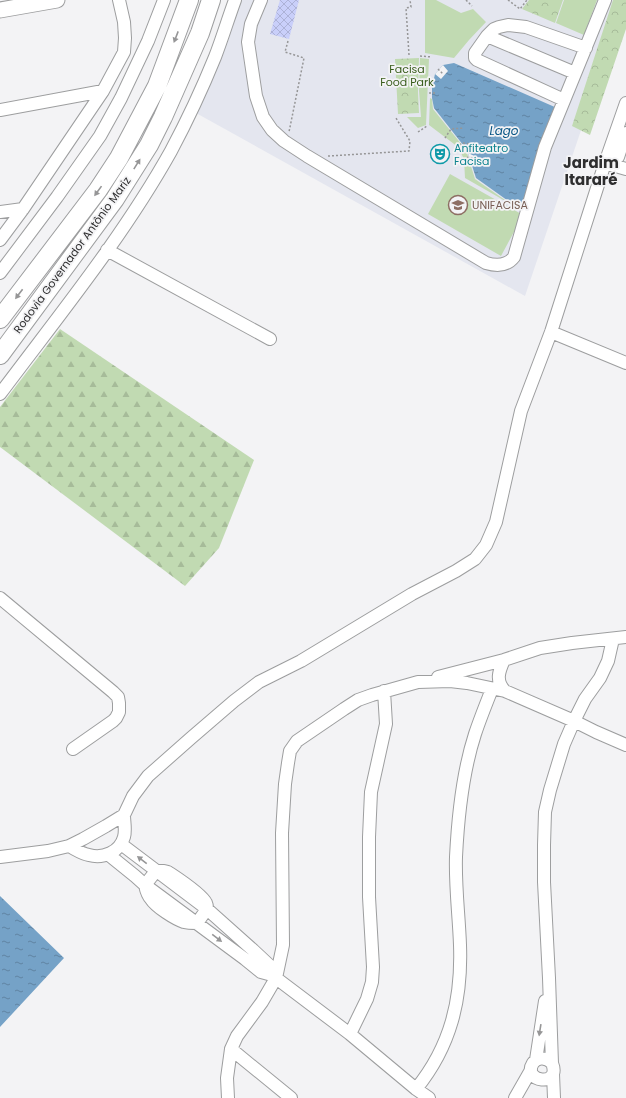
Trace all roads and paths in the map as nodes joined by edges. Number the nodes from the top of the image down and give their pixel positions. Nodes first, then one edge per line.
1 (56, 0) edge
2 (119, 0) edge
3 (164, 0) edge
4 (189, 0) edge
5 (211, 0) edge
6 (235, 0) edge
7 (261, 0) edge
8 (410, 0) edge
9 (466, 0) edge
10 (508, 0) edge
11 (527, 0) edge
12 (605, 0) edge
13 (472, 6) dead end
14 (0, 10) edge
15 (487, 36) junction
16 (288, 40) dead end
17 (586, 48) junction
18 (409, 55) dead end
19 (420, 56) dead end
20 (432, 57) dead end
21 (438, 69) dead end
22 (443, 74) dead end
23 (575, 74) junction
24 (103, 91) junction
25 (430, 93) dead end
26 (435, 93) dead end
27 (564, 100) junction
28 (626, 102) edge
29 (0, 110) edge
30 (396, 118) dead end
31 (427, 126) dead end
32 (464, 128) dead end
33 (418, 132) dead end
34 (289, 133) dead end
35 (626, 133) edge
36 (445, 138) dead end
37 (471, 144) dead end
38 (457, 148) dead end
39 (327, 156) dead end
40 (618, 157) dead end
41 (463, 159) dead end
42 (477, 159) dead end
43 (605, 163) junction
44 (626, 169) edge
45 (23, 209) junction
46 (0, 212) edge
47 (0, 240) edge
48 (107, 250) junction
49 (0, 274) edge
50 (0, 319) edge
51 (550, 332) junction
52 (270, 339) dead end
53 (0, 355) edge
54 (626, 363) edge
55 (0, 394) edge
56 (0, 598) edge
57 (626, 637) edge
58 (613, 639) junction
59 (504, 660) junction
60 (418, 682) junction
61 (492, 689) junction
62 (384, 691) junction
63 (505, 691) junction
64 (574, 721) junction
65 (626, 746) edge
66 (74, 749) dead end
67 (124, 815) junction
68 (121, 844) junction
69 (69, 846) junction
70 (109, 855) junction
71 (0, 857) edge
72 (156, 871) junction
73 (145, 884) junction
74 (208, 909) junction
75 (197, 923) junction
76 (274, 977) junction
77 (550, 978) junction
78 (350, 1034) junction
79 (231, 1049) junction
80 (534, 1065) junction
81 (552, 1068) junction
82 (416, 1089) junction
83 (228, 1098) edge
84 (291, 1098) edge
85 (429, 1098) edge
86 (515, 1098) edge
87 (554, 1098) edge

1 - 14 main road
2 - 24 street
3 - 49 street
4 -> 50 highway, Rodovia Governador Antônio Mariz
53 -> 5 highway, Rodovia Governador Antônio Mariz
6 - 48 street
7 - 27 street
8 - 18 path
9 - 13 path
10 - 11 path
12 - 17 street
15 - 17 street
15 - 23 street
15 - 27 street
16 - 34 path
17 - 23 street
19 - 20 path
21 - 22 path
23 - 27 street
24 - 29 street
24 - 45 street
25 - 26 path
28 - 43 street
30 - 39 path
31 - 33 path
32 - 36 path
35 - 40 street
37 - 38 path
41 - 42 path
43 - 44 street
43 - 51 street
45 - 46 street
45 - 47 street
48 - 52 street
48 - 55 street
51 - 54 street
51 - 67 street
56 - 66 street
57 - 58 street
58 - 59 street
58 - 64 street
59 - 60 street
59 - 63 street
60 - 61 street
60 - 62 street
61 - 63 street
61 - 82 street
62 - 76 street
62 - 78 street
63 - 64 street
64 - 65 street
64 - 77 street
67 - 68 street
67 - 69 street
68 - 70 street
72 -> 68 street
69 - 70 street
69 - 71 street
70 - 73 street
72 - 73 street
72 - 74 street
73 - 75 street
74 - 75 street
74 - 76 street
75 -> 76 street
76 - 78 street
76 - 79 street
77 -> 80 street
77 - 81 street
78 - 82 street
79 - 83 street
79 - 84 street
80 - 81 street
80 - 81 street
80 - 86 street
81 - 87 street
82 - 85 street

